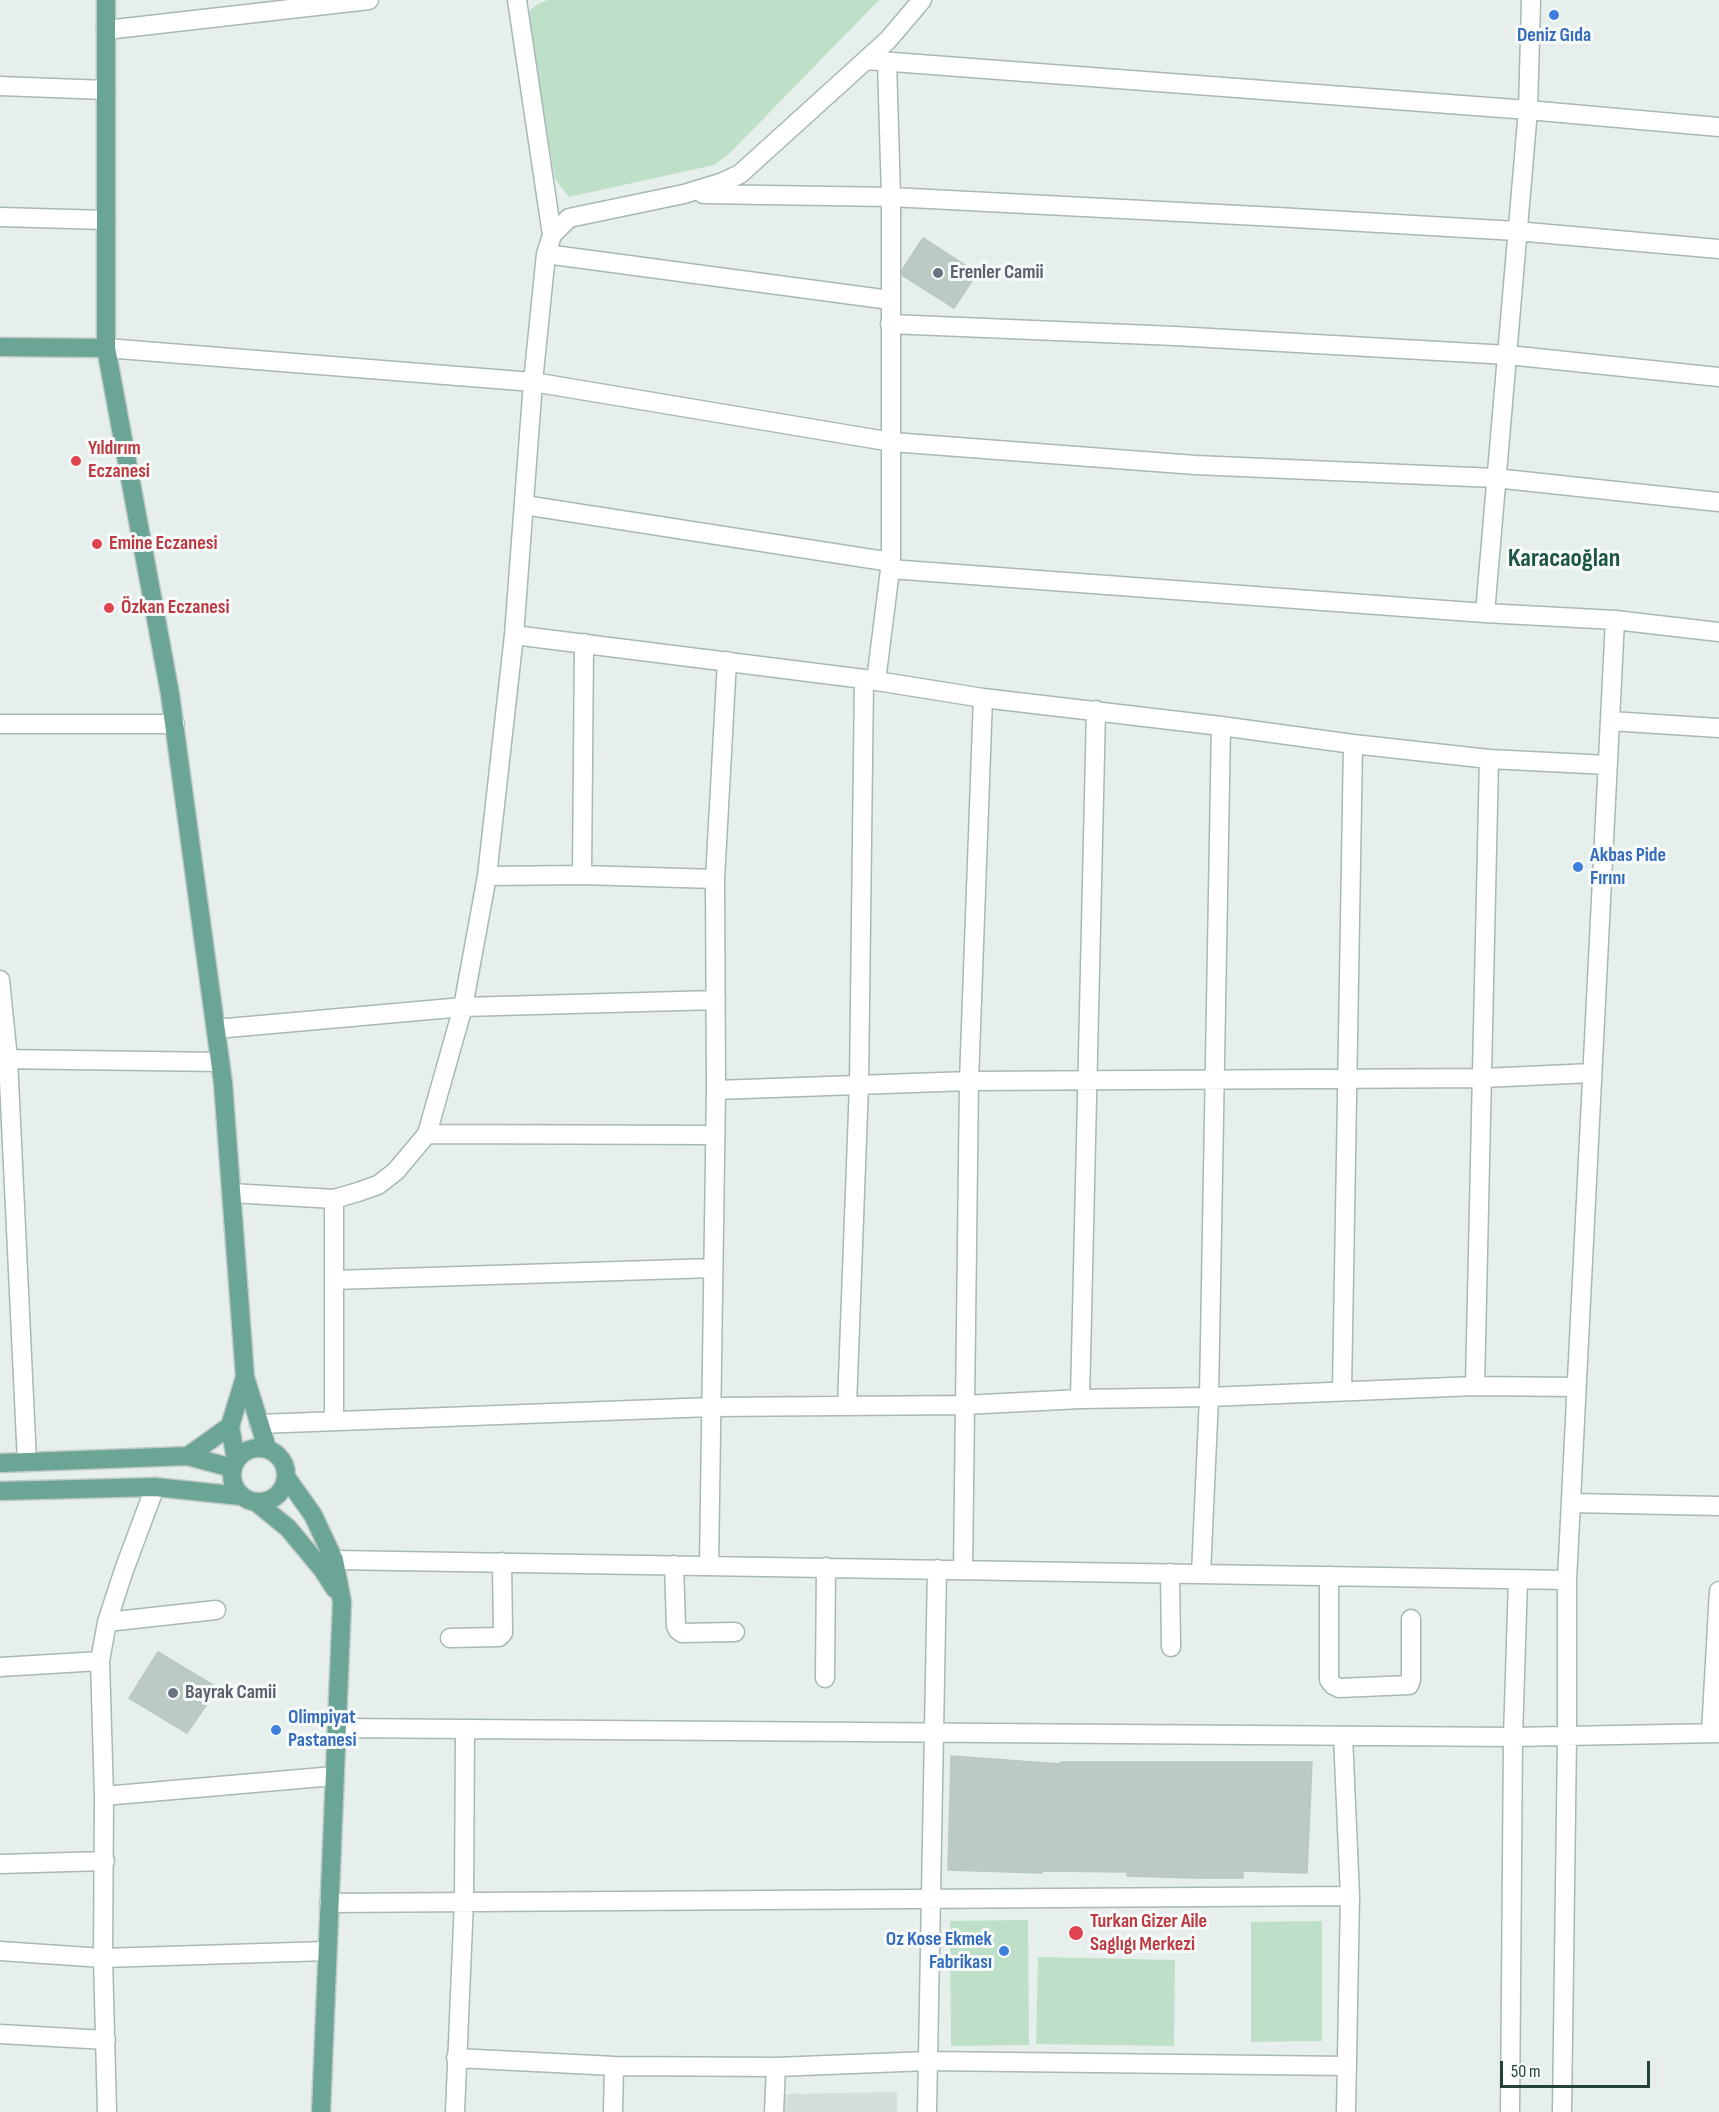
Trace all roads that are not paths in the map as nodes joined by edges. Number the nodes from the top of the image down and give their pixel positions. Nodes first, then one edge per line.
1 (106, 0) edge
2 (369, 0) edge
3 (517, 0) edge
4 (922, 0) edge
5 (1531, 0) edge
6 (106, 30) junction
7 (866, 60) junction
8 (887, 62) junction
9 (0, 86) edge
10 (106, 90) junction
11 (1528, 110) junction
12 (1719, 127) edge
13 (684, 194) junction
14 (891, 197) junction
15 (0, 217) edge
16 (106, 220) junction
17 (1516, 231) junction
18 (552, 235) junction
19 (1719, 249) edge
20 (546, 254) junction
21 (890, 300) junction
22 (890, 324) junction
23 (0, 346) edge
24 (106, 348) junction
25 (1508, 355) junction
26 (1719, 377) edge
27 (533, 382) junction
28 (892, 442) junction
29 (1495, 478) junction
30 (1719, 502) edge
31 (524, 506) junction
32 (891, 565) junction
33 (1485, 613) junction
34 (1614, 620) junction
35 (1719, 632) edge
36 (514, 635) junction
37 (584, 643) junction
38 (727, 661) junction
39 (870, 680) junction
40 (983, 698) junction
41 (1096, 710) junction
42 (1610, 721) junction
43 (0, 724) edge
44 (175, 724) junction
45 (1221, 726) junction
46 (1719, 728) edge
47 (1353, 744) junction
48 (1489, 759) junction
49 (1608, 765) junction
50 (582, 875) junction
51 (487, 876) junction
52 (715, 879) junction
53 (0, 980) edge
54 (716, 999) junction
55 (463, 1007) junction
56 (216, 1029) junction
57 (4, 1059) edge
58 (220, 1062) junction
59 (1592, 1073) junction
60 (1348, 1078) junction
61 (1483, 1078) junction
62 (1215, 1079) junction
63 (969, 1081) junction
64 (1088, 1081) junction
65 (859, 1084) junction
66 (716, 1090) junction
67 (427, 1134) junction
68 (716, 1135) junction
69 (231, 1193) junction
70 (334, 1198) junction
71 (8, 1216) edge
72 (713, 1268) junction
73 (334, 1280) junction
74 (9, 1292) edge
75 (245, 1377) junction
76 (1475, 1386) junction
77 (1576, 1387) junction
78 (1342, 1390) junction
79 (1209, 1397) junction
80 (1080, 1399) junction
81 (965, 1405) junction
82 (847, 1406) junction
83 (711, 1407) junction
84 (334, 1421) junction
85 (259, 1424) junction
86 (230, 1426) junction
87 (267, 1448) junction
88 (188, 1456) junction
89 (27, 1462) junction
90 (0, 1463) edge
91 (234, 1464) junction
92 (286, 1477) junction
93 (155, 1487) junction
94 (0, 1491) edge
95 (249, 1499) junction
96 (1571, 1503) junction
97 (1719, 1506) edge
98 (502, 1562) junction
99 (329, 1565) junction
100 (674, 1565) junction
101 (709, 1566) junction
102 (826, 1568) junction
103 (937, 1569) junction
104 (963, 1570) junction
105 (1170, 1573) junction
106 (1201, 1574) junction
107 (1329, 1575) junction
108 (1518, 1579) junction
109 (1567, 1580) junction
110 (1719, 1591) edge
111 (216, 1610) dead end
112 (1412, 1619) dead end
113 (107, 1622) junction
114 (735, 1632) dead end
115 (450, 1638) dead end
116 (1171, 1647) dead end
117 (100, 1661) junction
118 (0, 1667) edge
119 (825, 1678) dead end
120 (337, 1728) junction
121 (465, 1730) junction
122 (933, 1733) junction
123 (1715, 1733) edge
124 (1343, 1736) junction
125 (1513, 1737) junction
126 (1567, 1737) junction
127 (334, 1776) junction
128 (104, 1796) junction
129 (105, 1861) junction
130 (0, 1864) edge
131 (1350, 1896) junction
132 (930, 1898) junction
133 (464, 1901) junction
134 (329, 1903) junction
135 (0, 1951) edge
136 (327, 1951) junction
137 (103, 1958) junction
138 (0, 2034) edge
139 (106, 2040) junction
140 (456, 2058) junction
141 (928, 2061) junction
142 (614, 2066) junction
143 (776, 2067) junction
144 (1347, 2067) junction
145 (107, 2112) edge
146 (321, 2112) edge
147 (455, 2112) edge
148 (613, 2112) edge
149 (774, 2112) edge
150 (927, 2112) edge
151 (1346, 2112) edge
152 (1510, 2112) edge
153 (1562, 2112) edge

1 - 6 main road
2 - 6 street
3 - 18 street
4 - 7 street
5 - 11 street
6 - 10 main road
7 - 8 street
7 - 13 street
8 - 11 street
8 - 14 street
9 - 10 street
10 - 16 main road
11 - 12 street
11 - 17 street
13 - 14 street
13 - 18 street
14 - 17 street
14 - 21 street
15 - 16 street
16 - 24 main road
17 - 19 street
17 - 25 street
18 - 20 street
20 - 21 street
20 - 27 street
21 - 22 street
22 - 25 street
22 - 28 street
23 - 24 main road
24 - 27 street
24 - 44 main road
25 - 26 street
25 - 29 street
27 - 28 street
27 - 31 street
28 - 29 street
28 - 32 street
29 - 30 street
29 - 33 street
31 - 32 street
31 - 36 street
32 - 33 street
32 - 39 street
33 - 34 street
34 - 35 street
34 - 42 street
36 - 37 street
36 - 51 street
37 - 38 street
37 - 50 street
38 - 39 street
38 - 52 street
39 - 40 street
39 - 65 street
40 - 41 street
40 - 63 street
41 - 45 street
41 - 64 street
42 - 46 street
42 - 49 street
43 - 44 street
44 - 56 main road
45 - 47 street
45 - 62 street
47 - 48 street
47 - 60 street
48 - 49 street
48 - 61 street
49 - 59 street
50 - 51 street
50 - 52 street
51 - 55 street
52 - 54 street
53 - 57 street
54 - 55 street
54 - 66 street
55 - 56 street
55 - 67 street
56 - 58 main road
57 - 58 street
57 - 71 street
58 - 69 main road
59 - 61 street
59 - 77 street
60 - 61 street
60 - 62 street
60 - 78 street
61 - 76 street
62 - 64 street
62 - 79 street
63 - 64 street
63 - 65 street
63 - 81 street
64 - 80 street
65 - 66 street
65 - 82 street
66 - 68 street
67 - 68 street
67 - 70 street
68 - 72 street
69 - 70 street
69 - 75 main road
70 - 73 street
71 - 74 street
72 - 73 street
72 - 83 street
73 - 84 street
74 - 89 street
75 - 85 main road
75 - 86 main road
76 - 77 street
76 - 78 street
77 - 96 street
78 - 79 street
79 - 80 street
79 - 106 street
80 - 81 street
81 - 82 street
81 - 104 street
82 - 83 street
83 - 84 street
83 - 101 street
84 - 85 street
85 - 87 main road
86 - 88 main road
86 - 91 main road
87 - 91 main road
87 - 92 main road
88 - 89 main road
88 - 91 main road
89 - 90 main road
91 - 95 main road
92 - 95 main road
92 - 99 main road
93 - 94 main road
93 - 95 main road
93 - 113 street
95 - 99 main road
96 - 97 street
96 - 109 street
98 - 99 street
98 - 100 street
98 - 115 street
99 - 120 main road
100 - 101 street
100 - 114 street
101 - 102 street
102 - 103 street
102 - 119 street
103 - 104 street
103 - 122 street
104 - 105 street
105 - 106 street
105 - 116 street
106 - 107 street
107 - 108 street
107 - 112 street
108 - 109 street
108 - 125 street
109 - 126 street
110 - 123 street
111 - 113 street
113 - 117 street
117 - 118 street
117 - 128 street
120 - 121 street
120 - 127 main road
121 - 122 street
121 - 133 street
122 - 124 street
122 - 132 street
123 - 126 street
124 - 125 street
124 - 131 street
125 - 126 street
125 - 152 street
126 - 153 street
127 - 128 street
127 - 134 main road
128 - 129 street
129 - 130 street
129 - 137 street
131 - 132 street
131 - 144 street
132 - 133 street
132 - 141 street
133 - 134 street
133 - 140 street
134 - 136 main road
135 - 137 street
136 - 137 street
136 - 146 main road
137 - 139 street
138 - 139 street
139 - 145 street
140 - 142 street
140 - 147 street
141 - 143 street
141 - 144 street
141 - 150 street
142 - 143 street
142 - 148 street
143 - 149 street
144 - 151 street

